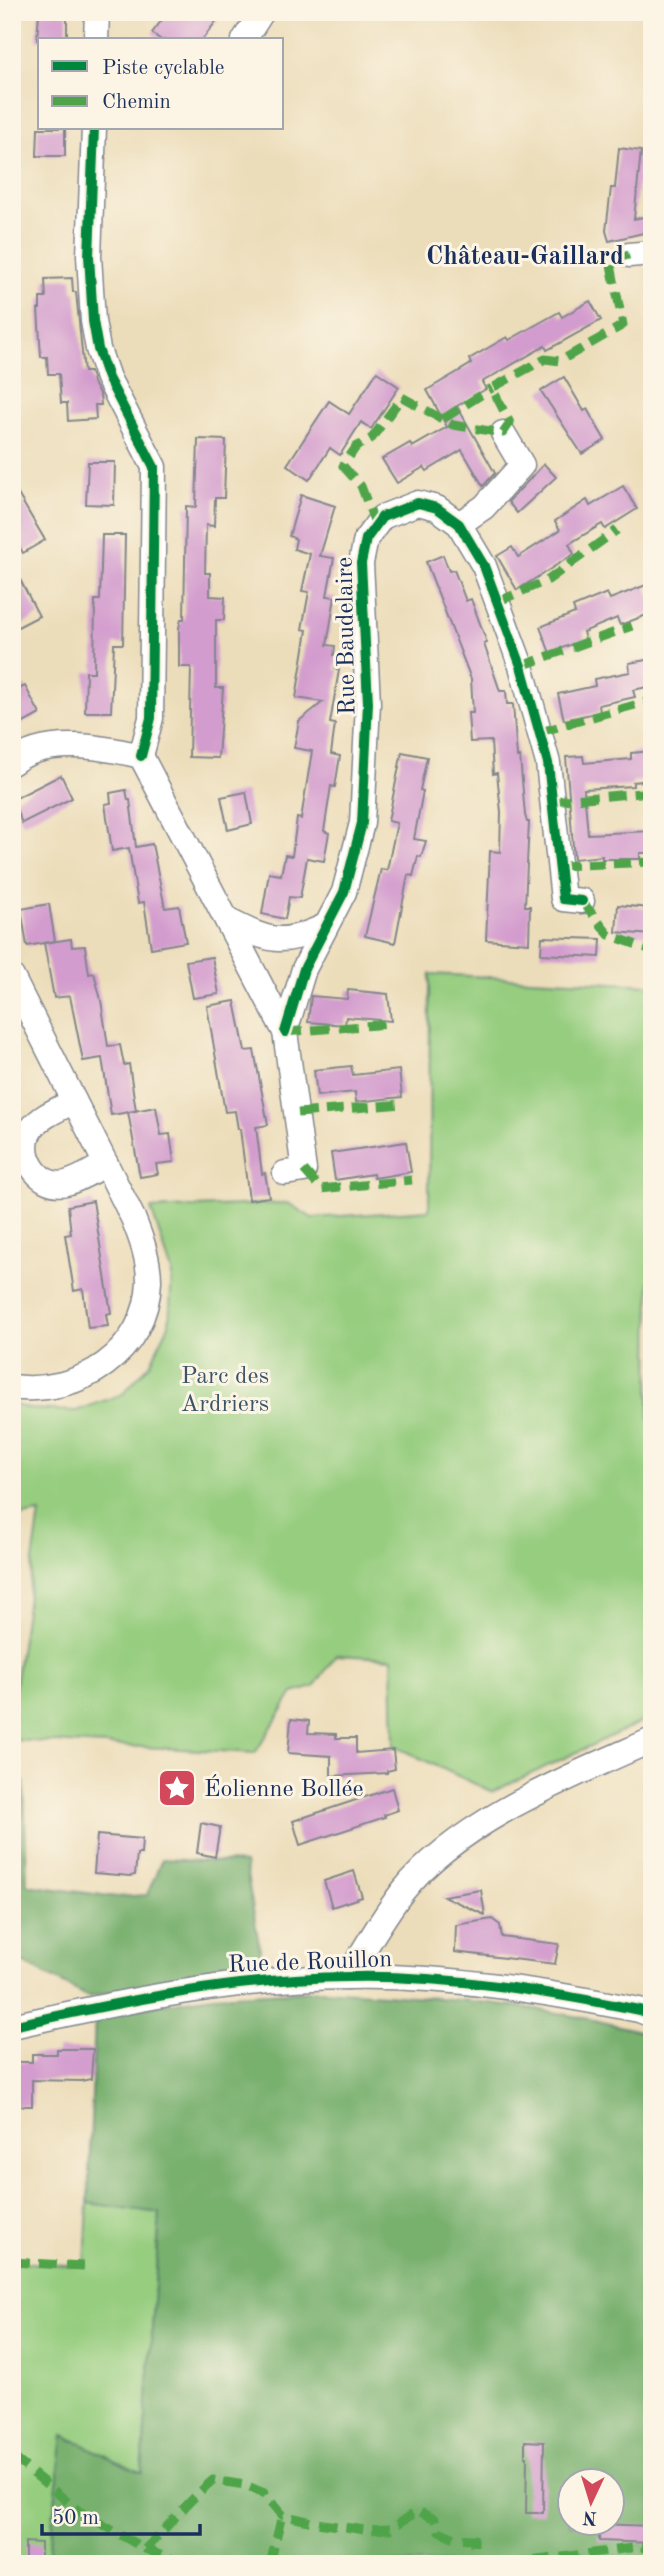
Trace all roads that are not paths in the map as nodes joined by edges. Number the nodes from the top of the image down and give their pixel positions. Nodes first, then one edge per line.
1 (97, 12) edge
2 (262, 12) edge
3 (96, 38) edge
4 (245, 38) edge
5 (96, 130) edge
6 (503, 433) dead end
7 (459, 524) junction
8 (141, 756) junction
9 (12, 763) edge
10 (582, 901) dead end
11 (227, 920) junction
12 (325, 926) junction
13 (12, 977) edge
14 (285, 1031) junction
15 (74, 1101) junction
16 (106, 1164) junction
17 (285, 1173) dead end
18 (12, 1387) edge
19 (652, 1740) edge
20 (348, 1976) junction
21 (652, 2015) edge
22 (12, 2026) edge

1 - 3 street
2 - 4 street
5 - 8 street
6 - 7 street
7 - 10 street, Rue Baudelaire
7 - 12 street, Rue Baudelaire
8 - 9 street
8 - 11 street, Rue Baudelaire
11 - 12 street
11 - 14 street, Rue Baudelaire
12 - 14 street, Rue Baudelaire
13 - 15 street
14 - 17 street, Rue Baudelaire
15 - 16 street
15 - 16 street
16 - 18 street
19 - 20 street
20 - 21 street, Rue de Rouillon
20 - 22 street, Rue de Rouillon

